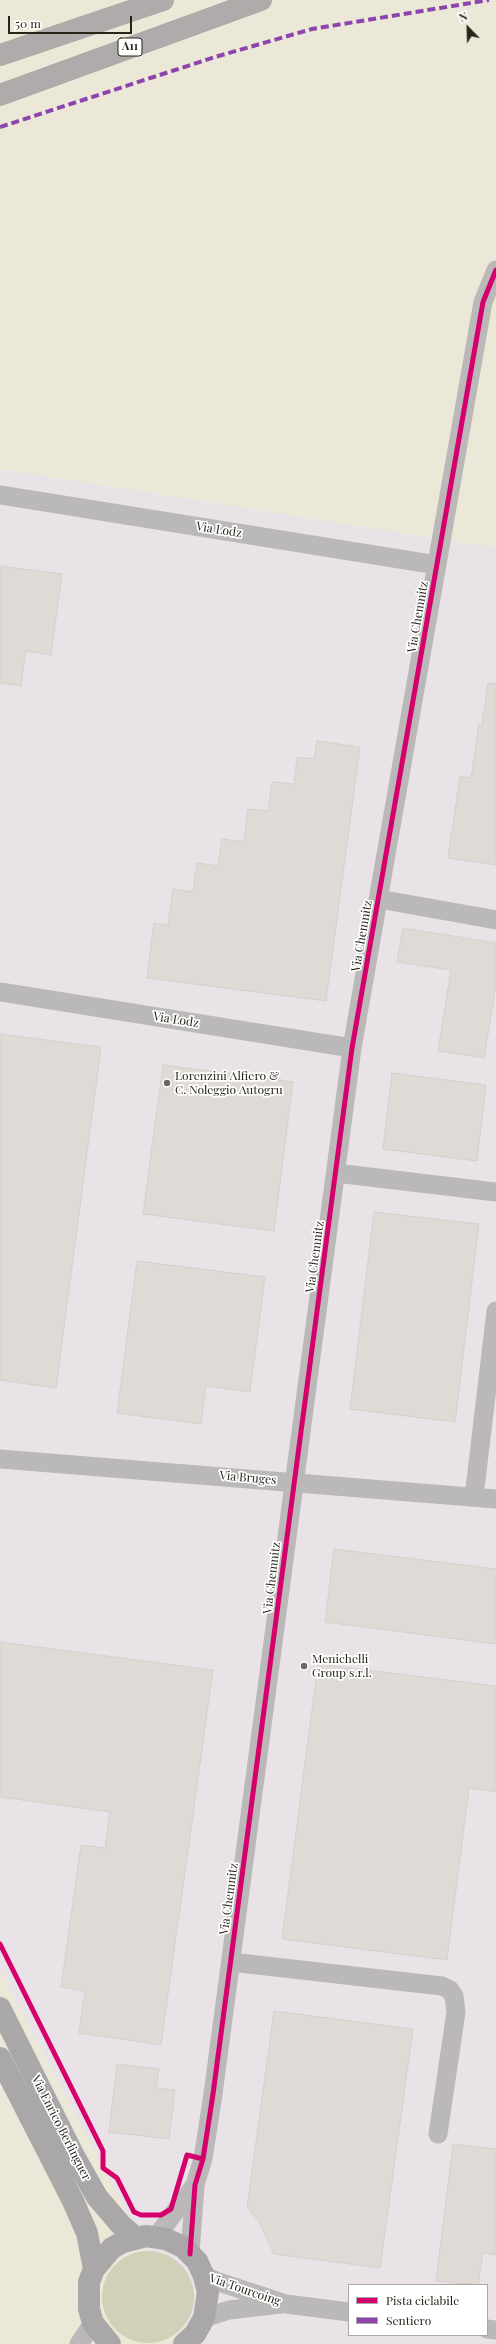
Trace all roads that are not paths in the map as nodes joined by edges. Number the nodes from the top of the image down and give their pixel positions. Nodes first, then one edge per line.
1 (163, 0) edge
2 (261, 0) edge
3 (0, 55) edge
4 (0, 95) edge
5 (496, 270) edge
6 (0, 495) edge
7 (437, 565) junction
8 (379, 899) junction
9 (496, 920) edge
10 (0, 992) edge
11 (352, 1048) junction
12 (336, 1173) junction
13 (496, 1192) edge
14 (496, 1311) edge
15 (0, 1459) edge
16 (294, 1482) junction
17 (474, 1497) junction
18 (496, 1499) edge
19 (231, 1962) junction
20 (0, 2008) edge
21 (0, 2058) edge
22 (438, 2134) dead end
23 (196, 2186) junction
24 (146, 2237) junction
25 (190, 2254) junction
26 (94, 2269) junction
27 (204, 2276) junction
28 (286, 2304) junction
29 (348, 2312) edge
30 (204, 2318) junction
31 (93, 2323) junction
32 (188, 2343) edge
33 (78, 2344) edge
34 (109, 2344) edge

1 - 3 highway
2 - 4 highway, A11
5 - 7 street, Via Chemnitz
6 - 7 street, Via Lodz
7 - 8 street, Via Chemnitz
8 - 9 street
8 - 11 street, Via Chemnitz
10 - 11 street, Via Lodz
11 - 12 street, Via Chemnitz
12 - 13 street
12 - 16 street, Via Chemnitz
14 - 17 street
15 - 16 street, Via Bruges
16 - 17 street, Via Bruges
16 - 19 street, Via Chemnitz
17 - 18 street, Via Bruges
19 - 22 street
19 - 23 street, Via Chemnitz
20 - 24 main road, Via Enrico Berlinguer
21 - 26 main road, Via Enrico Berlinguer
23 - 24 street, Via Chemnitz
23 - 25 street, Via Chemnitz
24 - 25 main road, Via Enrico Berlinguer
24 - 26 main road, Via Enrico Berlinguer
25 - 27 main road, Via Enrico Berlinguer
26 - 31 main road, Via Enrico Berlinguer
27 - 28 street, Via Tourcoing
27 - 30 main road, Via Enrico Berlinguer
28 - 29 street, Via Tourcoing
28 - 30 street, Via Tourcoing
30 - 32 main road, Via Enrico Berlinguer
31 - 33 street
31 - 34 main road, Via Enrico Berlinguer

